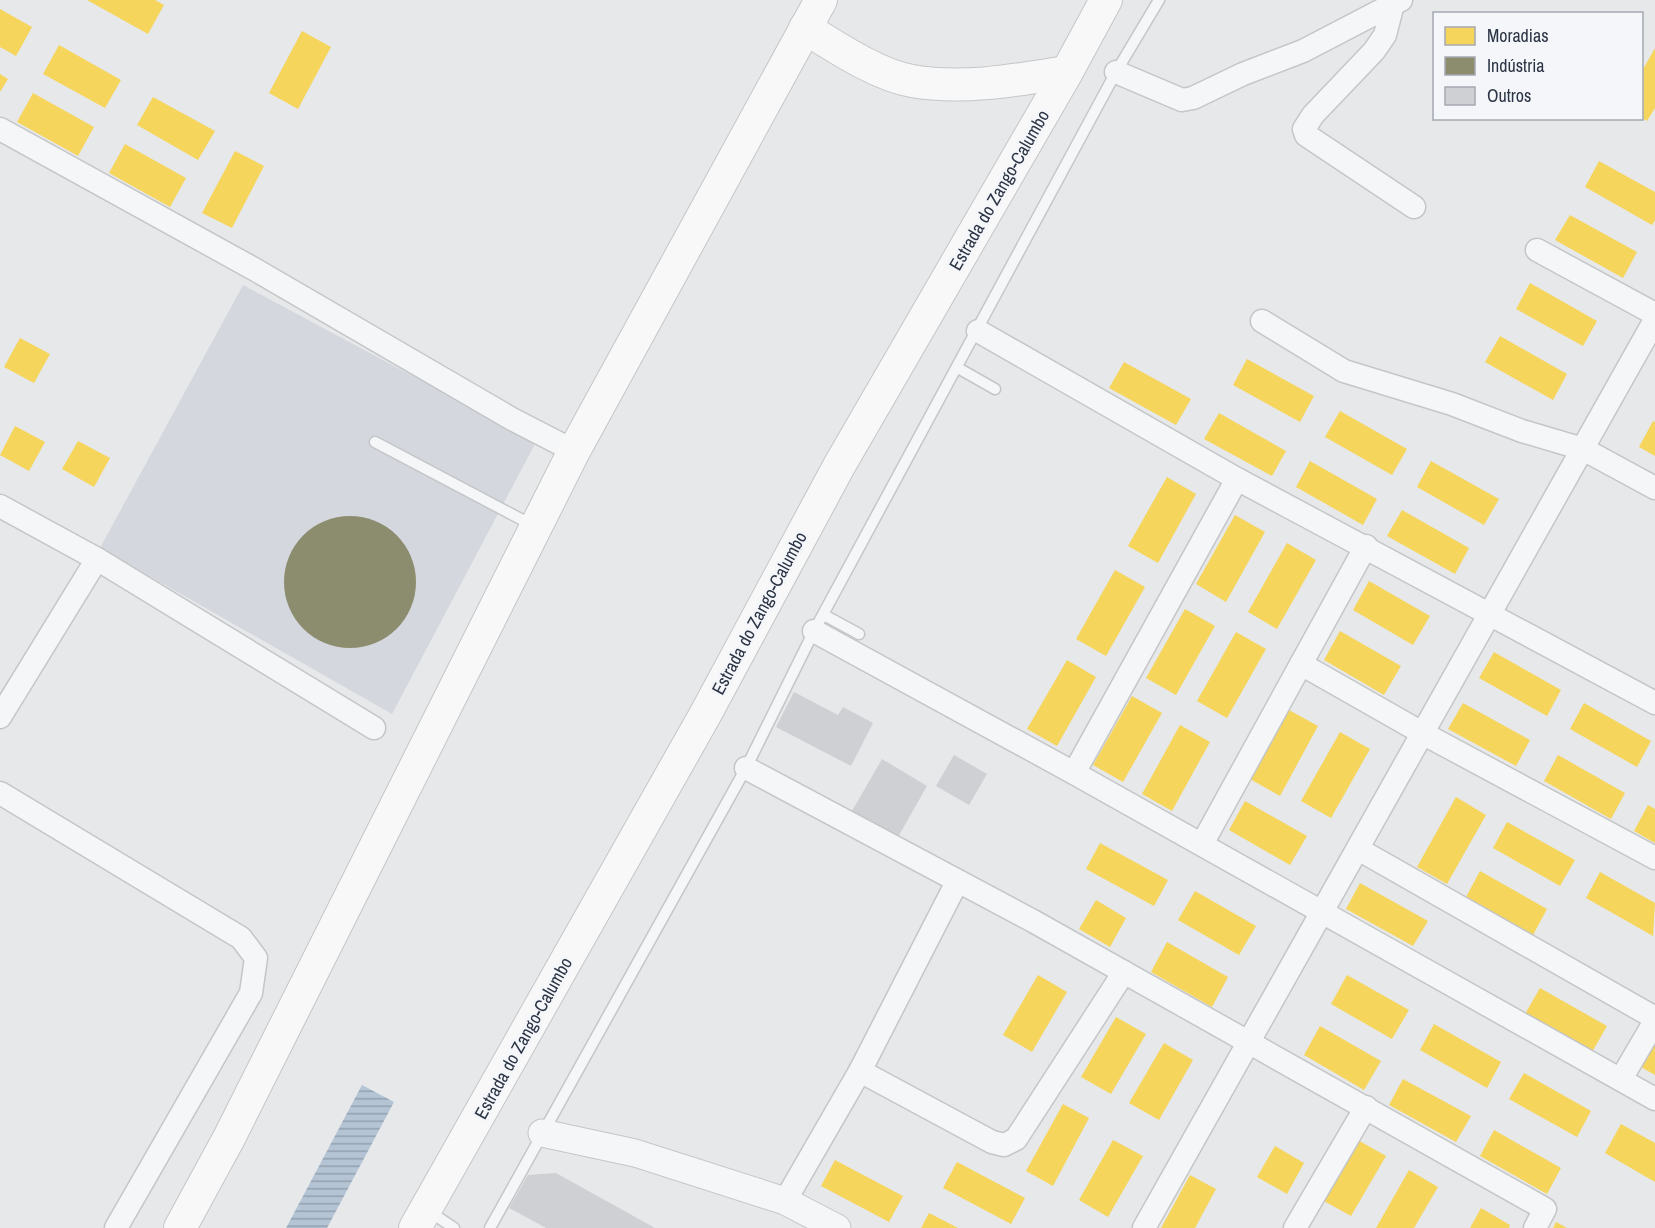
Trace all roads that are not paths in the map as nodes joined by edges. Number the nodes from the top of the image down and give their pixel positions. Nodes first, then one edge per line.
1 (821, 0) edge
2 (1106, 0) edge
3 (1159, 0) edge
4 (1397, 2) edge
5 (806, 28) junction
6 (1067, 72) junction
7 (1116, 72) junction
8 (0, 129) edge
9 (1414, 207) dead end
10 (1537, 250) dead end
11 (1655, 314) edge
12 (1655, 320) edge
13 (1262, 321) dead end
14 (978, 331) junction
15 (958, 368) junction
16 (995, 389) dead end
17 (375, 442) dead end
18 (1582, 449) junction
19 (573, 451) junction
20 (1237, 478) junction
21 (1655, 488) edge
22 (0, 506) edge
23 (536, 528) junction
24 (1366, 546) junction
25 (97, 559) junction
26 (1492, 614) junction
27 (819, 623) junction
28 (859, 634) dead end
29 (1301, 664) junction
30 (1655, 703) edge
31 (0, 717) edge
32 (374, 728) dead end
33 (1424, 734) junction
34 (747, 768) junction
35 (1074, 773) junction
36 (0, 793) edge
37 (1202, 844) junction
38 (1358, 849) junction
39 (1655, 858) edge
40 (957, 882) junction
41 (1321, 913) junction
42 (1124, 972) junction
43 (1655, 1020) edge
44 (1248, 1044) junction
45 (860, 1071) junction
46 (1622, 1079) junction
47 (1655, 1099) edge
48 (1366, 1107) junction
49 (542, 1133) junction
50 (785, 1201) junction
51 (420, 1219) edge
52 (116, 1228) edge
53 (180, 1228) edge
54 (454, 1228) edge
55 (490, 1228) edge
56 (837, 1228) edge
57 (1144, 1228) edge
58 (1295, 1228) edge
59 (1535, 1228) edge

1 - 5 main road
2 - 6 main road, Estrada do Zango-Calumbo
3 - 7 lane
4 - 7 street
4 - 9 street
5 - 6 main road
5 - 19 main road
6 - 51 main road, Estrada do Zango-Calumbo
7 - 14 lane
8 - 19 street
10 - 11 street
12 - 18 street
13 - 18 street
14 - 15 lane
14 - 20 street
15 - 16 lane
15 - 27 lane
17 - 23 lane
18 - 21 street
18 - 26 street
19 - 23 main road
20 - 24 street
20 - 35 street
22 - 25 street
23 - 53 main road
24 - 26 street
24 - 29 street
25 - 31 street
25 - 32 street
26 - 30 street
26 - 33 street
27 - 28 lane
27 - 34 lane
27 - 35 street
29 - 33 street
29 - 37 street
33 - 38 street
33 - 39 street
34 - 40 street
34 - 49 lane
35 - 37 street
36 - 52 street
37 - 41 street
38 - 41 street
38 - 43 street
40 - 42 street
40 - 45 street
41 - 44 street
41 - 46 street
42 - 44 street
42 - 45 street
43 - 46 street
44 - 48 street
44 - 57 street
45 - 50 street
46 - 47 street
48 - 58 street
48 - 59 street
49 - 50 street
49 - 55 lane
50 - 56 street
51 - 54 lane

